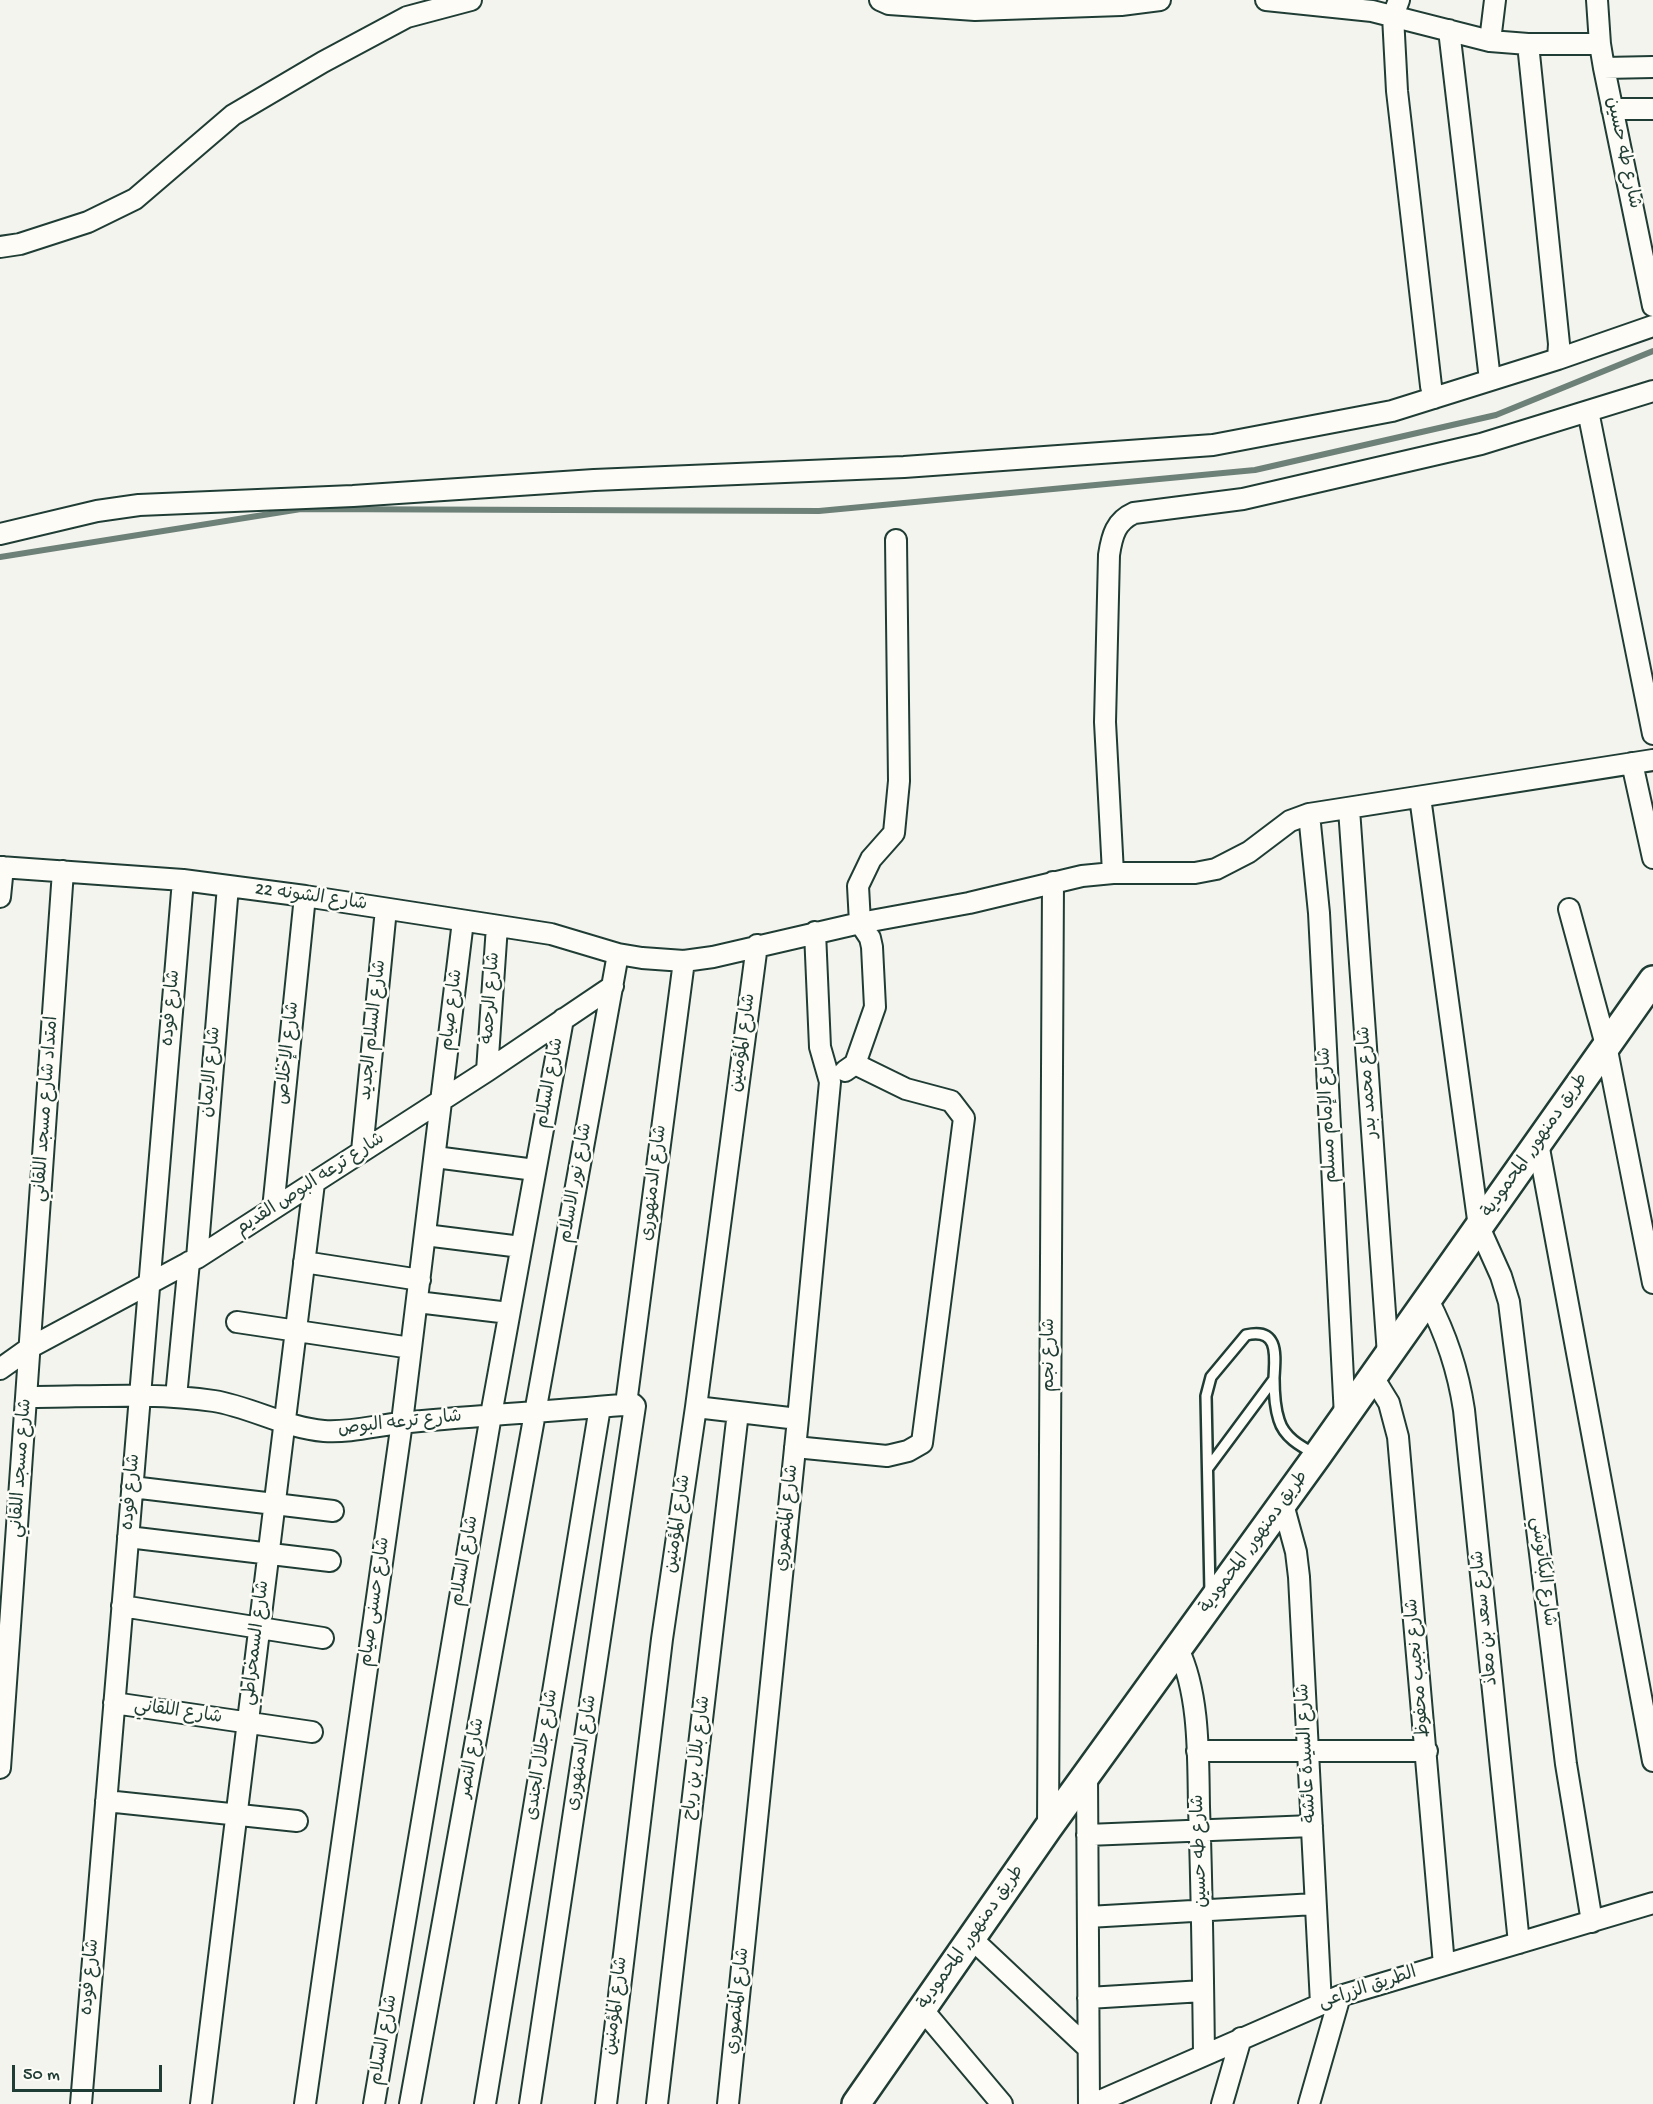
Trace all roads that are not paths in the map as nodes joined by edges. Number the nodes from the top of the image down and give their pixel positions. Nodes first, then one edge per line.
1 (471, 0) edge
2 (880, 0) edge
3 (1160, 0) edge
4 (1266, 0) edge
5 (1495, 0) edge
6 (1597, 0) edge
7 (1396, 8) edge
8 (1449, 30) junction
9 (1490, 41) junction
10 (1528, 44) junction
11 (1600, 44) junction
12 (1653, 67) edge
13 (1604, 68) junction
14 (1612, 109) junction
15 (1653, 109) edge
16 (0, 247) edge
17 (1653, 306) edge
18 (1653, 326) edge
19 (1558, 359) junction
20 (1490, 380) junction
21 (1653, 392) edge
22 (1434, 398) junction
23 (1588, 411) junction
24 (0, 534) edge
25 (896, 540) dead end
26 (1653, 734) edge
27 (1653, 760) edge
28 (1632, 763) junction
29 (1420, 797) junction
30 (1349, 809) junction
31 (1309, 814) junction
32 (1653, 858) edge
33 (1, 867) edge
34 (63, 871) junction
35 (1113, 873) junction
36 (183, 880) junction
37 (1053, 882) junction
38 (228, 886) junction
39 (305, 896) junction
40 (0, 897) edge
41 (386, 909) junction
42 (1569, 909) dead end
43 (463, 921) junction
44 (860, 922) junction
45 (497, 926) junction
46 (815, 932) junction
47 (757, 945) junction
48 (618, 954) junction
49 (684, 961) junction
50 (1653, 980) edge
51 (613, 986) junction
52 (563, 1019) junction
53 (1606, 1045) junction
54 (855, 1064) junction
55 (487, 1071) junction
56 (830, 1082) junction
57 (442, 1100) junction
58 (1538, 1143) junction
59 (362, 1152) junction
60 (435, 1157) junction
61 (535, 1170) junction
62 (314, 1183) junction
63 (273, 1209) junction
64 (1479, 1227) junction
65 (425, 1235) junction
66 (521, 1246) junction
67 (193, 1260) junction
68 (304, 1262) junction
69 (420, 1280) junction
70 (149, 1283) junction
71 (1653, 1283) edge
72 (1428, 1300) junction
73 (417, 1302) junction
74 (509, 1313) junction
75 (237, 1322) dead end
76 (295, 1331) junction
77 (31, 1347) junction
78 (411, 1348) junction
79 (1389, 1355) junction
80 (0, 1369) edge
81 (1373, 1377) junction
82 (1274, 1379) junction
83 (27, 1397) junction
84 (140, 1397) junction
85 (176, 1397) junction
86 (630, 1404) junction
87 (600, 1407) junction
88 (696, 1407) junction
89 (536, 1412) junction
90 (738, 1412) junction
91 (491, 1415) junction
92 (1345, 1417) junction
93 (798, 1419) junction
94 (284, 1421) junction
95 (402, 1422) junction
96 (795, 1447) junction
97 (1317, 1456) junction
98 (1208, 1468) junction
99 (132, 1487) junction
100 (274, 1504) junction
101 (1283, 1504) junction
102 (333, 1510) dead end
103 (128, 1537) junction
104 (268, 1554) junction
105 (330, 1561) dead end
106 (1210, 1605) junction
107 (122, 1606) junction
108 (259, 1627) junction
109 (323, 1638) dead end
110 (1178, 1649) junction
111 (114, 1703) junction
112 (248, 1723) junction
113 (312, 1732) dead end
114 (1197, 1751) junction
115 (1426, 1751) junction
116 (1308, 1752) junction
117 (1653, 1761) edge
118 (0, 1768) edge
119 (1087, 1774) junction
120 (106, 1801) junction
121 (236, 1815) junction
122 (297, 1821) dead end
123 (1312, 1826) junction
124 (1048, 1828) junction
125 (1200, 1830) junction
126 (1087, 1835) junction
127 (1653, 1903) edge
128 (1315, 1904) junction
129 (1203, 1910) junction
130 (1088, 1917) junction
131 (1592, 1922) junction
132 (971, 1938) junction
133 (1519, 1943) junction
134 (1444, 1965) junction
135 (1203, 1991) junction
136 (1340, 1996) junction
137 (1088, 1998) junction
138 (1320, 2004) junction
139 (922, 2009) junction
140 (1241, 2038) junction
141 (1088, 2048) junction
142 (1204, 2054) junction
143 (81, 2104) edge
144 (201, 2104) edge
145 (305, 2104) edge
146 (374, 2104) edge
147 (410, 2104) edge
148 (485, 2104) edge
149 (530, 2104) edge
150 (606, 2104) edge
151 (657, 2104) edge
152 (728, 2104) edge
153 (856, 2104) edge
154 (1002, 2104) edge
155 (1091, 2104) edge
156 (1222, 2104) edge
157 (1309, 2104) edge

1 - 16 street
2 - 3 street
4 - 7 street
5 - 9 street
6 - 11 street, شارع طه حسين
7 - 8 street
7 - 22 street
8 - 9 street
8 - 20 street
9 - 10 street
10 - 11 street
10 - 19 street
11 - 13 street, شارع طه حسين
12 - 13 street
13 - 14 street, شارع طه حسين
14 - 15 street
14 - 17 street, شارع طه حسين
18 - 19 street
19 - 20 street
20 - 22 street
21 - 23 street
22 - 24 street
23 - 26 street
23 - 35 street
25 - 44 street
27 - 28 street, شارع الشونه 22
28 - 29 street, شارع الشونه 22
28 - 32 street
29 - 30 street, شارع الشونه 22
29 - 64 street, شارع البكاتوشي
30 - 31 street, شارع الشونه 22
30 - 79 street, شارع محمد بدر
31 - 35 street, شارع الشونه 22
31 - 92 street, شارع الإمام مسلم
33 - 34 street, شارع الشونه 22
33 - 40 street
34 - 36 street, شارع الشونه 22
34 - 77 street, امتداد شارع مسجد اللقاني
35 - 37 street, شارع الشونه 22
36 - 38 street, شارع الشونه 22
36 - 70 street, شارع فوده
37 - 44 street, شارع الشونه 22
37 - 124 street, شارع نجم
38 - 39 street, شارع الشونه 22
38 - 67 street, شارع الايمان
39 - 41 street, شارع الشونه 22
39 - 63 street, شارع الإخلاص
41 - 43 street, شارع الشونه 22
41 - 59 street, شارع السلام الجديد
42 - 53 street
43 - 45 street, شارع الشونه 22
43 - 57 street, شارع صيام
44 - 46 street, شارع الشونه 22
44 - 54 street
45 - 48 street, شارع الشونه 22
45 - 55 street, شارع الرحمة
46 - 47 street, شارع الشونه 22
46 - 56 street, شارع المنصوري
47 - 49 street, شارع الشونه 22
47 - 88 street, شارع المؤمنين
48 - 49 street, شارع الشونه 22
48 - 51 street, شارع نور الاسلام
49 - 86 street, شارع الدمنهورى
50 - 53 main road, طريق دمنهور, المحمودية
51 - 52 street, شارع ترعه البوص القديم
51 - 89 street, شارع نور الاسلام
52 - 55 street, شارع ترعه البوص القديم
52 - 61 street, شارع السلام
53 - 58 main road, طريق دمنهور, المحمودية
53 - 71 street
54 - 56 street
54 - 96 street
55 - 57 street, شارع ترعه البوص القديم
56 - 93 street, شارع المنصوري
57 - 59 street, شارع ترعه البوص القديم
57 - 60 street, شارع حسنى صيام
58 - 64 main road, طريق دمنهور, المحمودية
58 - 117 street
59 - 62 street, شارع ترعه البوص القديم
60 - 61 street
60 - 65 street, شارع حسنى صيام
61 - 66 street, شارع السلام
62 - 63 street, شارع ترعه البوص القديم
62 - 68 street, شارع السمخراطي
63 - 67 street, شارع ترعه البوص القديم
64 - 72 main road, طريق دمنهور, المحمودية
64 - 131 street, شارع البكاتوشي
65 - 66 street
65 - 69 street, شارع حسنى صيام
66 - 74 street, شارع السلام
67 - 70 street, شارع ترعه البوص القديم
67 - 85 street
68 - 69 street
68 - 76 street, شارع السمخراطي
69 - 73 street, شارع حسنى صيام
70 - 77 street, شارع ترعه البوص القديم
70 - 84 street, شارع فوده
72 - 79 main road, طريق دمنهور, المحمودية
72 - 133 street, شارع سعد بن معاذ
73 - 74 street
73 - 78 street, شارع حسنى صيام
74 - 91 street, شارع السلام
75 - 76 street
76 - 78 street
76 - 94 street, شارع السمخراطي
77 - 80 street, شارع ترعه البوص القديم
77 - 83 street, شارع مسجد اللقاني
78 - 95 street, شارع حسنى صيام
79 - 81 main road, طريق دمنهور, المحمودية
81 - 92 main road, طريق دمنهور, المحمودية
81 - 115 street, شارع نجيب محفوظ
82 - 97 lane
82 - 98 lane
82 - 98 lane
83 - 84 street, شارع ترعه البوص
83 - 118 street, شارع مسجد اللقاني
84 - 85 street, شارع ترعه البوص
84 - 99 street, شارع فوده
85 - 94 street, شارع ترعه البوص
86 - 87 street, شارع ترعه البوص
86 - 149 street, شارع الدمنهورى
87 - 89 street, شارع ترعه البوص
87 - 148 street, شارع جلال الجندى
88 - 90 street
88 - 150 street, شارع المؤمنين
89 - 91 street, شارع ترعه البوص
89 - 147 street, شارع النصر
90 - 93 street
90 - 151 street, شارع بلال بن رباح
91 - 95 street, شارع ترعه البوص
91 - 146 street, شارع السلام
92 - 97 main road, طريق دمنهور, المحمودية
93 - 96 street, شارع المنصوري
94 - 95 street, شارع ترعه البوص
94 - 100 street, شارع السمخراطي
95 - 145 street, شارع حسنى صيام
96 - 152 street, شارع المنصوري
97 - 101 main road, طريق دمنهور, المحمودية
98 - 106 lane
99 - 100 street
99 - 103 street, شارع فوده
100 - 102 street
100 - 104 street, شارع السمخراطي
101 - 106 main road, طريق دمنهور, المحمودية
101 - 116 street, شارع السيدة عائشة
103 - 104 street
103 - 107 street, شارع فوده
104 - 105 street
104 - 108 street, شارع السمخراطي
106 - 110 main road, طريق دمنهور, المحمودية
107 - 108 street
107 - 111 street, شارع فوده
108 - 109 street
108 - 112 street, شارع السمخراطي
110 - 114 street, شارع طه حسين
110 - 119 main road, طريق دمنهور, المحمودية
111 - 112 street, شارع اللقاني
111 - 120 street, شارع فوده
112 - 113 street, شارع اللقاني
112 - 121 street, شارع السمخراطي
114 - 116 street
114 - 125 street, شارع طه حسين
115 - 116 street
115 - 134 street, شارع نجيب محفوظ
116 - 123 street, شارع السيدة عائشة
119 - 124 main road, طريق دمنهور, المحمودية
119 - 126 street
120 - 121 street
120 - 143 street, شارع فوده
121 - 122 street
121 - 144 street, شارع السمخراطي
123 - 125 street
123 - 128 street, شارع السيدة عائشة
124 - 132 main road, طريق دمنهور, المحمودية
125 - 126 street
125 - 129 street, شارع طه حسين
126 - 130 street
127 - 131 street, الطريق الزراعى
128 - 129 street
128 - 138 street, شارع السيدة عائشة
129 - 130 street
129 - 135 street, شارع طه حسين
130 - 137 street
131 - 133 street, الطريق الزراعى
132 - 139 main road, طريق دمنهور, المحمودية
132 - 141 street
133 - 134 street, الطريق الزراعى
134 - 136 street, الطريق الزراعى
135 - 137 street
135 - 142 street, شارع طه حسين
136 - 138 street, الطريق الزراعى
136 - 157 street
137 - 141 street
138 - 140 street, الطريق الزراعى
139 - 153 main road, طريق دمنهور, المحمودية
139 - 154 street
140 - 142 street, الطريق الزراعى
140 - 156 street
141 - 155 street
142 - 155 street, الطريق الزراعى

